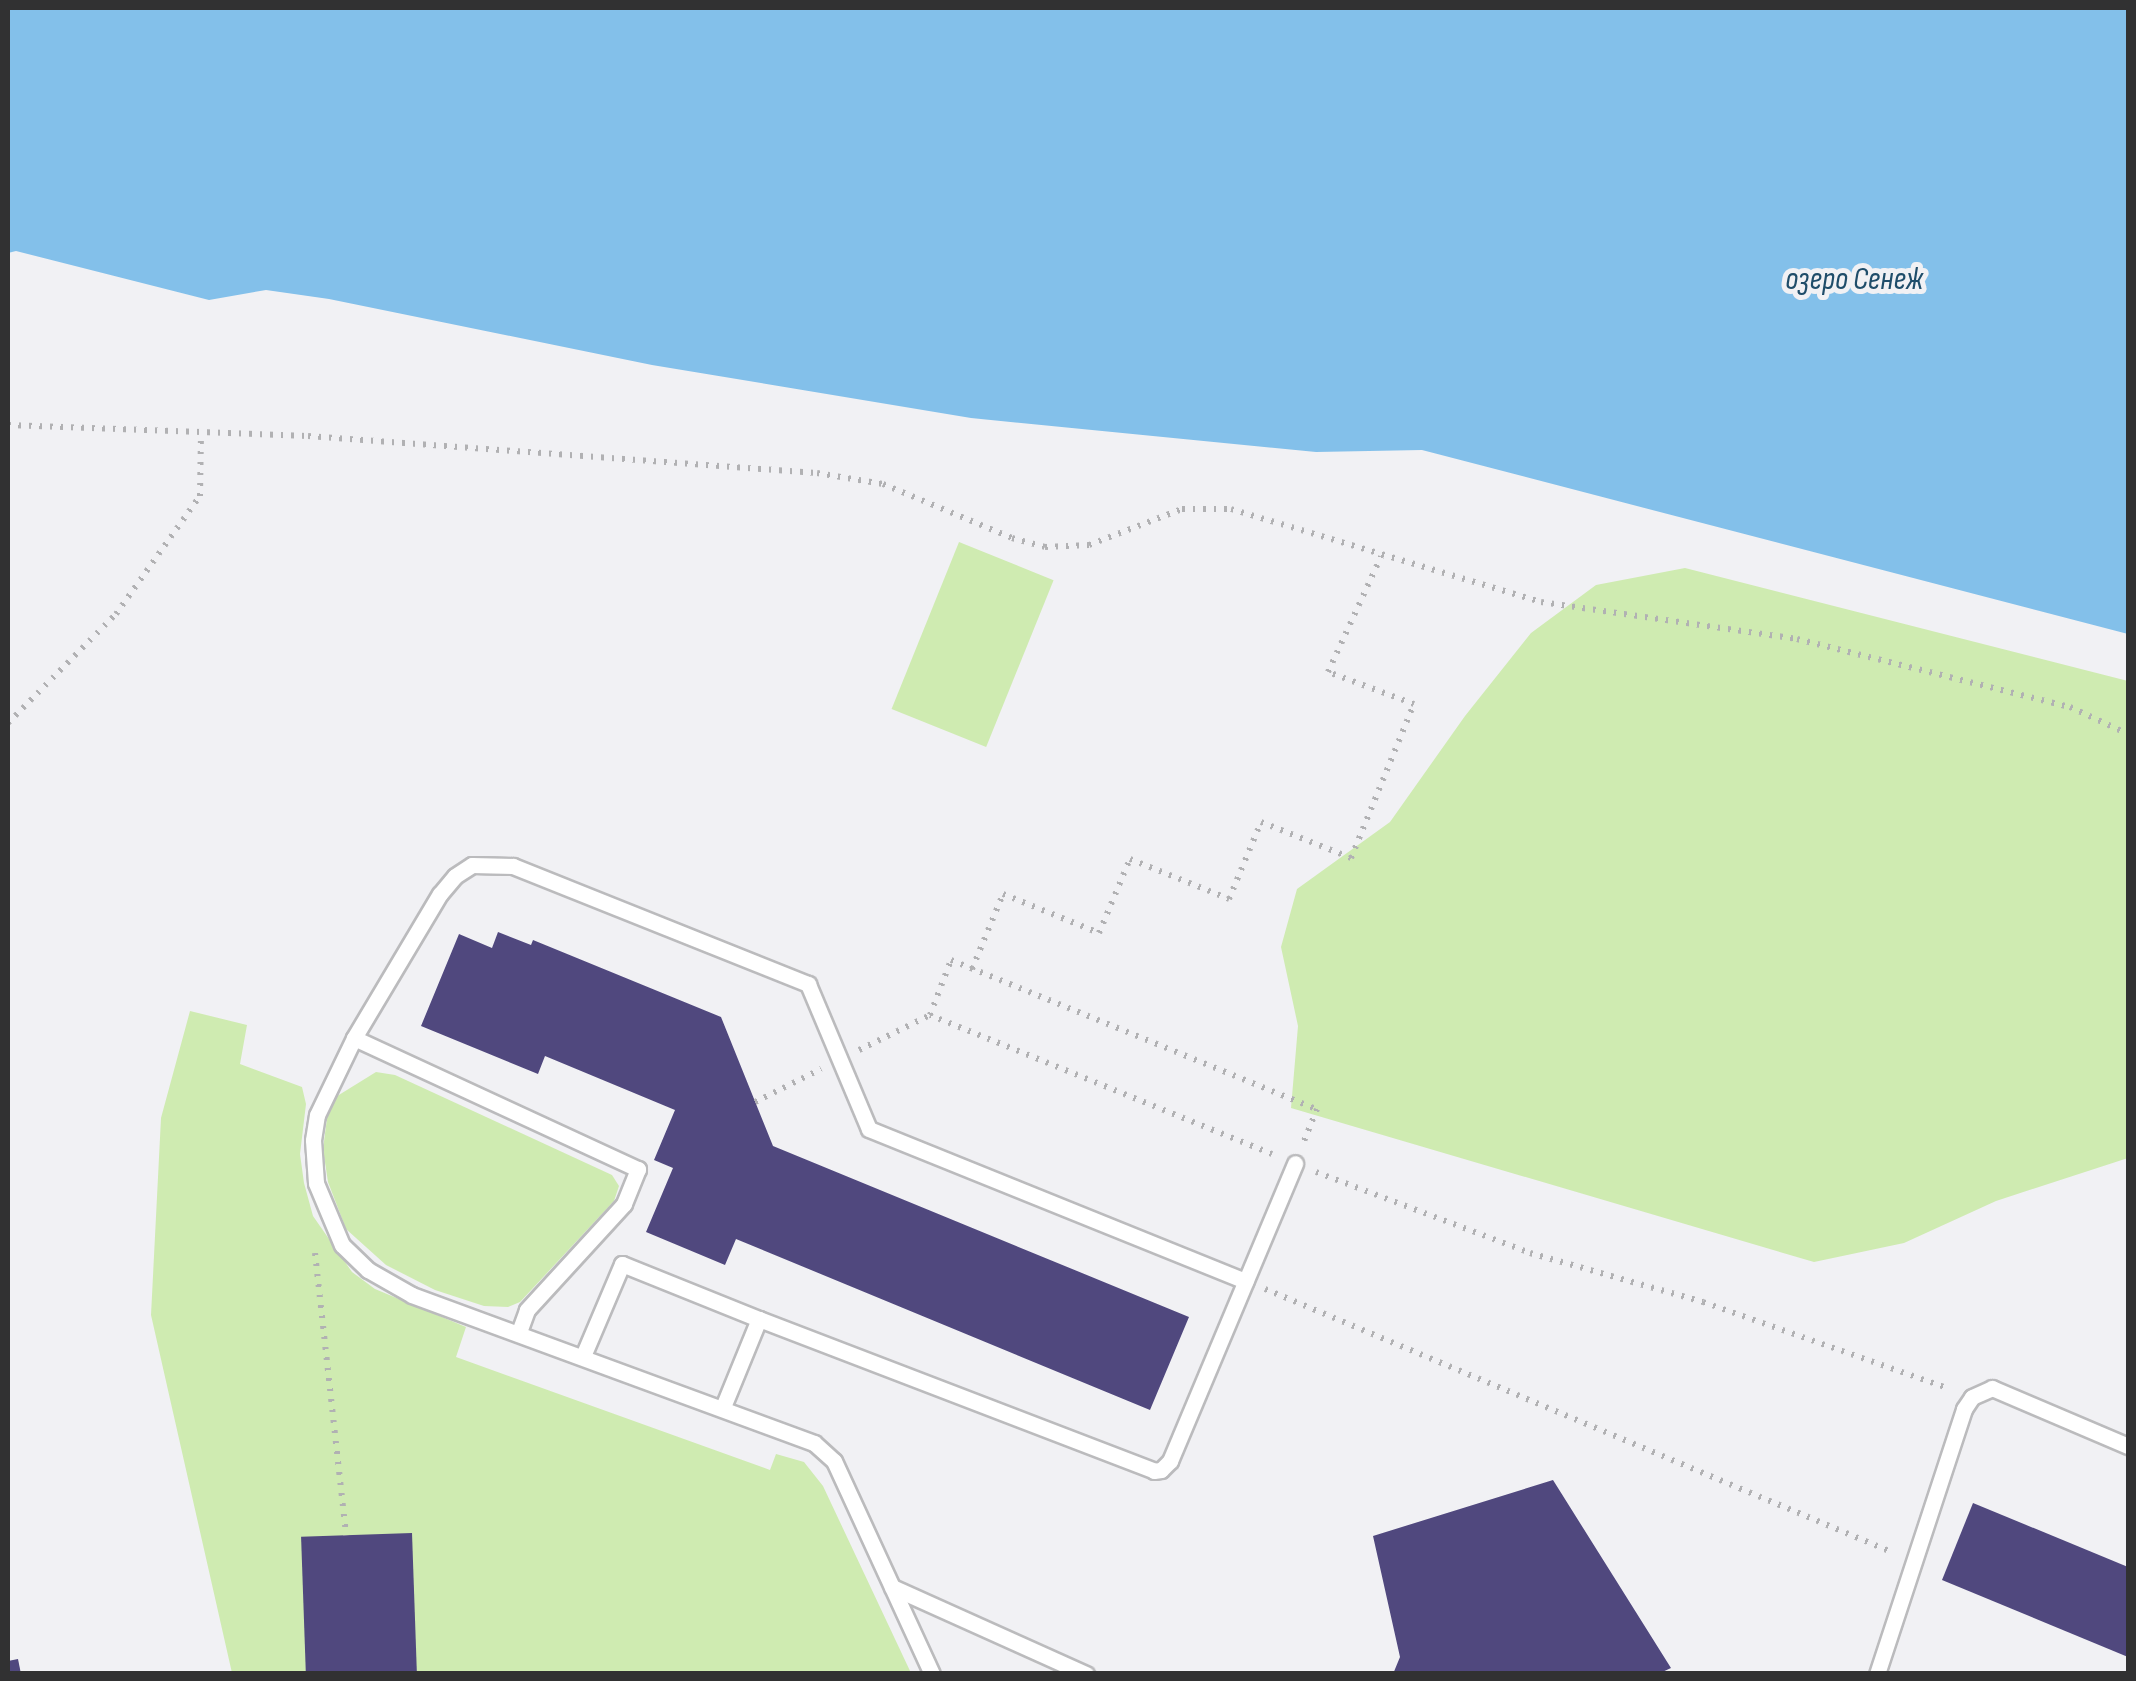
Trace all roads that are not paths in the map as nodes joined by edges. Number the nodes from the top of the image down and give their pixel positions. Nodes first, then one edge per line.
1 (354, 1038) junction
2 (1294, 1163) road end
3 (1245, 1281) junction
4 (759, 1318) junction
5 (520, 1332) junction
6 (583, 1356) junction
7 (723, 1408) junction
8 (2128, 1446) edge
9 (892, 1586) junction
10 (932, 1674) edge
11 (1086, 1674) edge
12 (1877, 1674) edge

1 - 3 lane
1 - 5 lane
1 - 5 lane
2 - 3 lane
3 - 4 lane
4 - 6 lane
4 - 7 lane
5 - 6 lane
6 - 7 lane
7 - 9 lane
8 - 12 lane
9 - 10 lane
9 - 11 lane

